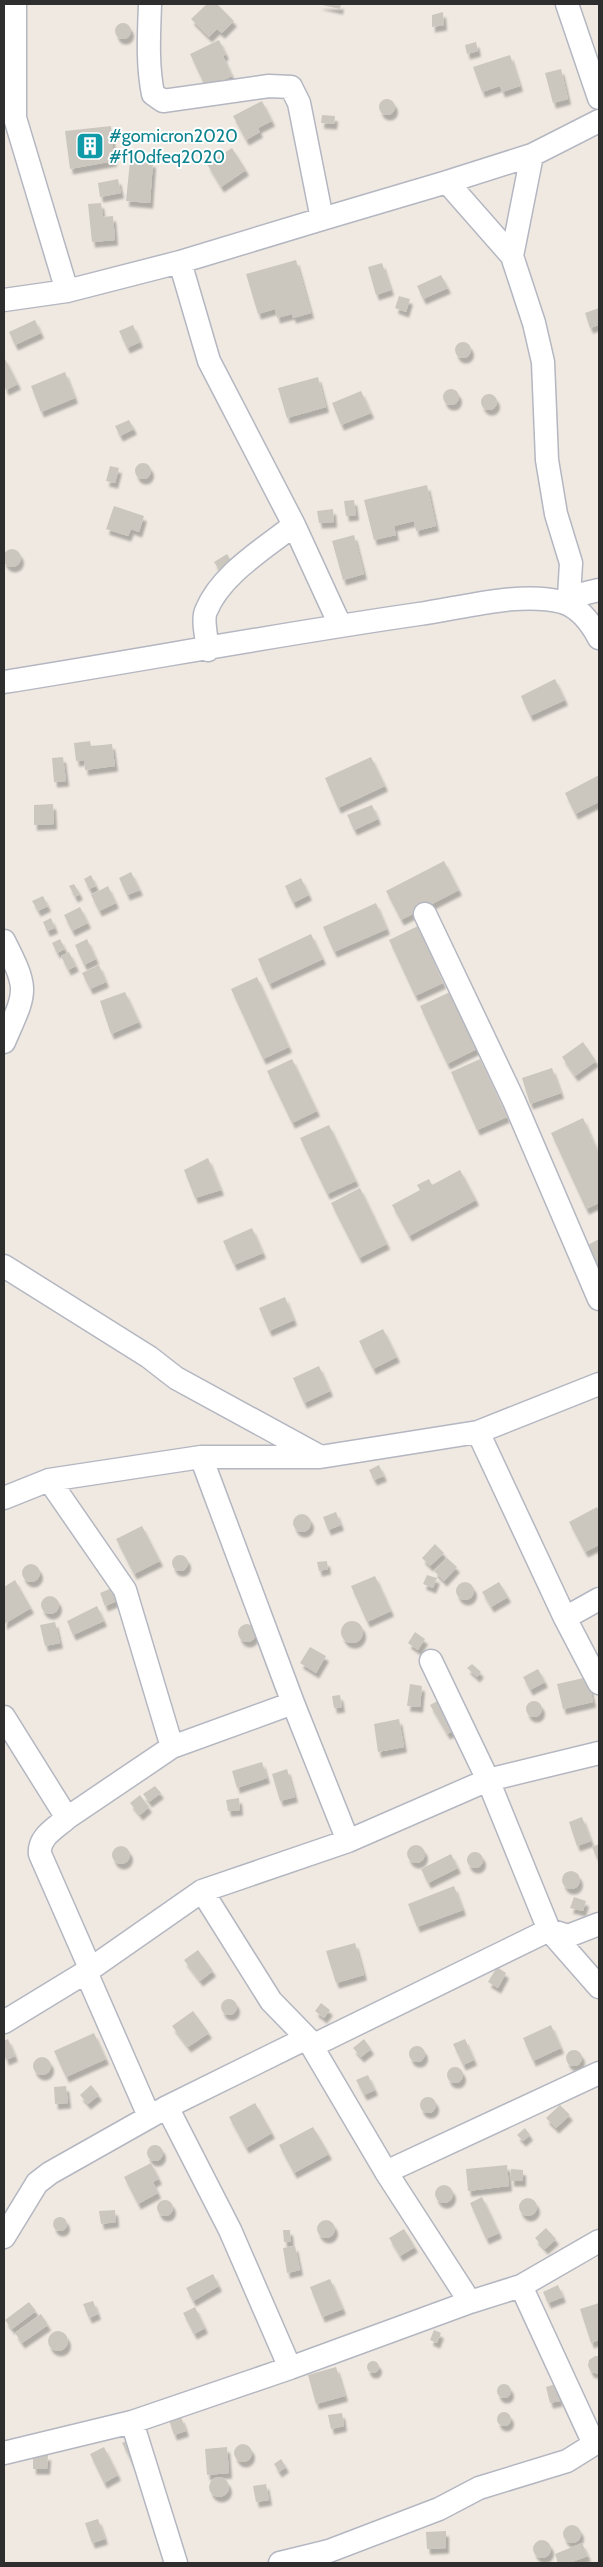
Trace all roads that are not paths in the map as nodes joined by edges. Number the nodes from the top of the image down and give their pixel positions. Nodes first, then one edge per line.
1 (15, 4) edge
2 (150, 4) edge
3 (567, 4) edge
4 (599, 98) edge
5 (599, 121) edge
6 (532, 155) junction
7 (447, 182) junction
8 (322, 219) junction
9 (512, 256) junction
10 (180, 262) junction
11 (67, 291) junction
12 (4, 300) edge
13 (294, 525) junction
14 (599, 590) edge
15 (566, 600) junction
16 (340, 626) junction
17 (599, 638) edge
18 (208, 650) junction
19 (4, 682) edge
20 (425, 914) dead end
21 (4, 941) edge
22 (4, 1042) edge
23 (4, 1266) edge
24 (599, 1299) edge
25 (599, 1384) edge
26 (478, 1432) junction
27 (201, 1456) junction
28 (320, 1457) junction
29 (49, 1480) junction
30 (4, 1498) edge
31 (599, 1599) edge
32 (565, 1618) junction
33 (430, 1661) dead end
34 (599, 1683) edge
35 (293, 1703) junction
36 (4, 1716) edge
37 (172, 1747) junction
38 (599, 1753) edge
39 (488, 1780) junction
40 (67, 1818) junction
41 (348, 1841) junction
42 (202, 1891) junction
43 (599, 1924) edge
44 (549, 1930) junction
45 (88, 1970) junction
46 (599, 1987) edge
47 (4, 2022) edge
48 (307, 2038) junction
49 (599, 2073) edge
50 (158, 2112) junction
51 (386, 2172) junction
52 (4, 2237) edge
53 (599, 2241) edge
54 (521, 2286) junction
55 (470, 2302) junction
56 (290, 2368) junction
57 (132, 2422) junction
58 (597, 2443) edge
59 (4, 2453) edge
60 (176, 2563) edge
61 (280, 2563) edge

1 - 11 street
2 - 8 street
3 - 4 street
5 - 6 street
6 - 7 street
6 - 9 street
7 - 8 street
7 - 9 street
8 - 10 street
9 - 15 street
10 - 11 street
10 - 13 street
11 - 12 street
13 - 16 street
13 - 18 street
14 - 15 street
15 - 16 street
15 - 17 street
16 - 18 street
18 - 19 street
20 - 24 street
21 - 22 street
23 - 28 street
25 - 26 street
26 - 28 street
26 - 32 street
27 - 28 street
27 - 29 street
27 - 35 street
29 - 30 street
29 - 37 street
31 - 32 street
32 - 34 street
33 - 39 street
35 - 37 street
35 - 41 street
36 - 40 street
37 - 40 street
38 - 39 street
39 - 41 street
39 - 44 street
40 - 45 street
41 - 42 street
42 - 45 street
42 - 48 street
43 - 44 street
44 - 46 street
44 - 48 street
45 - 47 street
45 - 50 street
48 - 50 street
48 - 51 street
49 - 51 street
50 - 52 street
50 - 56 street
51 - 55 street
53 - 54 street
54 - 55 street
54 - 58 street
55 - 56 street
56 - 57 street
57 - 59 street
57 - 60 street
58 - 61 street

